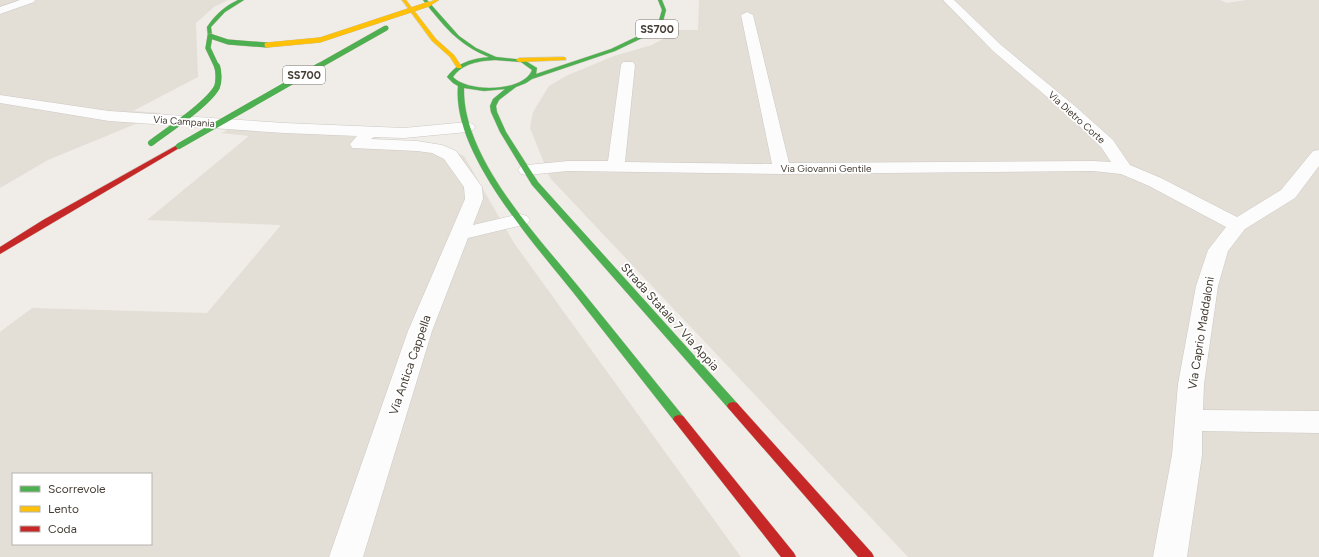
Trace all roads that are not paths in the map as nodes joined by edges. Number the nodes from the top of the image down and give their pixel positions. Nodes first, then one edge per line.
1 (30, 0) edge
2 (242, 0) edge
3 (404, 0) edge
4 (660, 0) edge
5 (948, 0) edge
6 (430, 1) edge
7 (0, 11) edge
8 (747, 15) dead end
9 (210, 36) junction
10 (606, 53) junction
11 (495, 58) junction
12 (519, 60) junction
13 (628, 65) dead end
14 (459, 67) junction
15 (532, 76) junction
16 (515, 85) junction
17 (461, 86) junction
18 (0, 99) edge
19 (466, 127) junction
20 (368, 133) junction
21 (148, 145) dead end
22 (1319, 155) edge
23 (616, 166) junction
24 (782, 169) junction
25 (1124, 169) junction
26 (527, 170) junction
27 (108, 175) dead end
28 (520, 220) junction
29 (46, 222) junction
30 (1238, 225) junction
31 (459, 234) junction
32 (0, 251) edge
33 (1190, 420) junction
34 (1319, 422) edge
35 (346, 557) edge
36 (789, 557) edge
37 (867, 557) edge
38 (1170, 557) edge

1 - 7 street
2 - 9 main road
3 - 14 main road
4 - 10 main road, SS700
5 - 25 street, Via Dietro Corte
6 - 9 main road, bridge
6 - 11 main road
6 - 29 main road, SS700, bridge
8 - 24 street
9 - 21 main road, bridge
10 - 12 main road, SS700
10 - 15 main road, SS700
11 - 12 main road
11 - 14 main road
12 - 15 main road
13 - 23 street
14 - 17 main road
15 - 16 main road, Strada Statale 7 Via Appia
16 - 17 main road, Strada Statale 7 Via Appia
16 - 26 main road, Strada Statale 7 Via Appia
17 - 19 main road
18 - 20 street, Via Campania
19 - 20 street, Via Campania
19 - 28 main road
20 - 31 street
22 - 30 street, Via Caprio Maddaloni
23 - 24 street, Via Giovanni Gentile
23 - 26 street, Via Giovanni Gentile
24 - 25 street, Via Giovanni Gentile
25 - 30 street
26 - 37 main road, Strada Statale 7 Via Appia
27 - 29 main road
28 - 31 street
28 - 36 main road
29 - 32 main road, SS700
30 - 33 street, Via Caprio Maddaloni
31 - 35 street, Via Antica Cappella
33 - 34 street
33 - 38 street, Via Caprio Maddaloni

